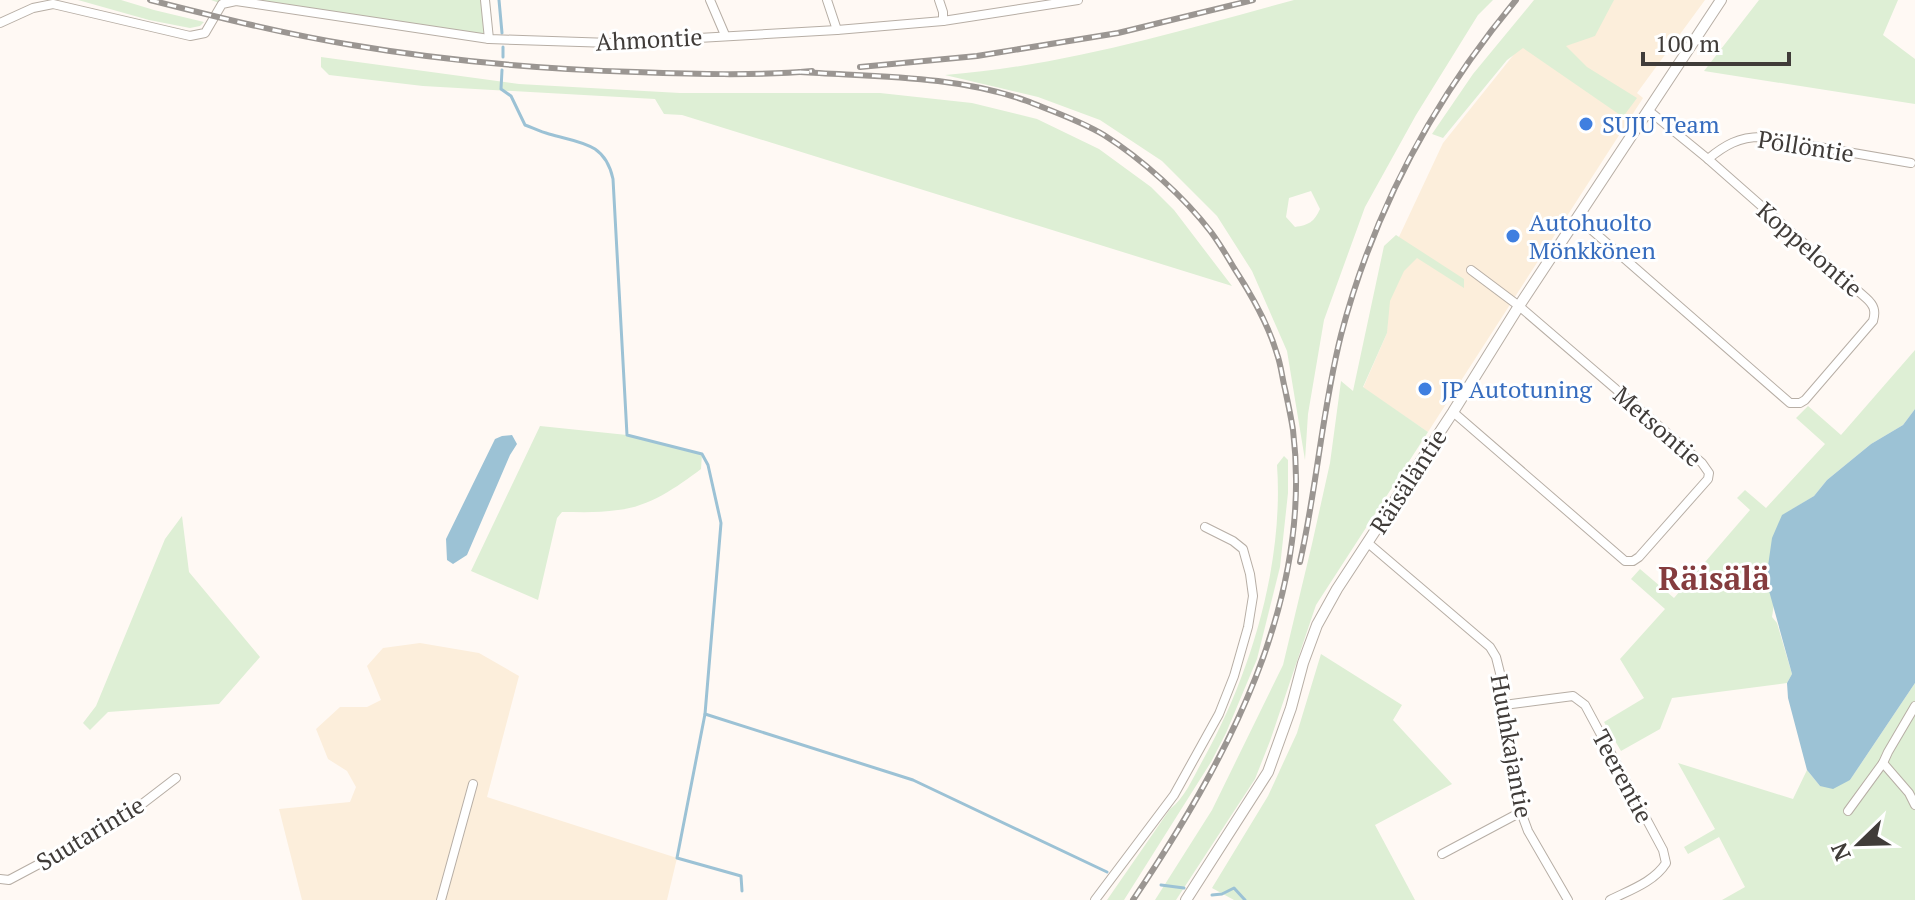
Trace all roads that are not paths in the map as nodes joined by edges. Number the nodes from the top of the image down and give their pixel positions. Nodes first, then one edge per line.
1 (485, 0) edge
2 (710, 0) edge
3 (827, 0) edge
4 (939, 0) edge
5 (1078, 0) edge
6 (1721, 0) edge
7 (1046, 3) edge
8 (943, 21) junction
9 (0, 23) edge
10 (837, 30) junction
11 (725, 35) junction
12 (489, 39) junction
13 (1648, 110) junction
14 (1708, 159) junction
15 (1911, 163) dead end
16 (1578, 218) junction
17 (1471, 270) dead end
18 (1519, 306) junction
19 (1453, 412) junction
20 (1205, 527) dead end
21 (1368, 543) junction
22 (1504, 705) junction
23 (1915, 706) edge
24 (1883, 763) junction
25 (176, 778) dead end
26 (473, 784) dead end
27 (1915, 805) edge
28 (1848, 811) dead end
29 (1521, 812) junction
30 (1442, 854) dead end
31 (0, 879) edge
32 (441, 900) edge
33 (1095, 900) edge
34 (1186, 900) edge
35 (1568, 900) edge
36 (1610, 900) edge

1 - 12 street
2 - 11 street
3 - 10 street
4 - 8 street
5 - 7 street, Ahmontie
6 - 13 street, Räisäläntie
7 - 8 street, Ahmontie
8 - 10 street, Ahmontie
9 - 12 street, Ahmontie
10 - 11 street, Ahmontie
11 - 12 street, Ahmontie
13 - 14 street, Koppelontie
13 - 16 street, Räisäläntie
14 - 15 street, Pöllöntie
14 - 16 street, Koppelontie
16 - 18 street, Räisäläntie
17 - 18 street
18 - 19 street, Räisäläntie
18 - 19 street, Metsontie
19 - 21 street, Räisäläntie
20 - 33 street
21 - 22 street, Huuhkajantie
21 - 34 street, Räisäläntie
22 - 29 street, Huuhkajantie
22 - 36 street, Teerentie
23 - 24 street
24 - 27 street
24 - 28 street
25 - 31 street, Suutarintie
26 - 32 street
29 - 30 street
29 - 35 street, Huuhkajantie

